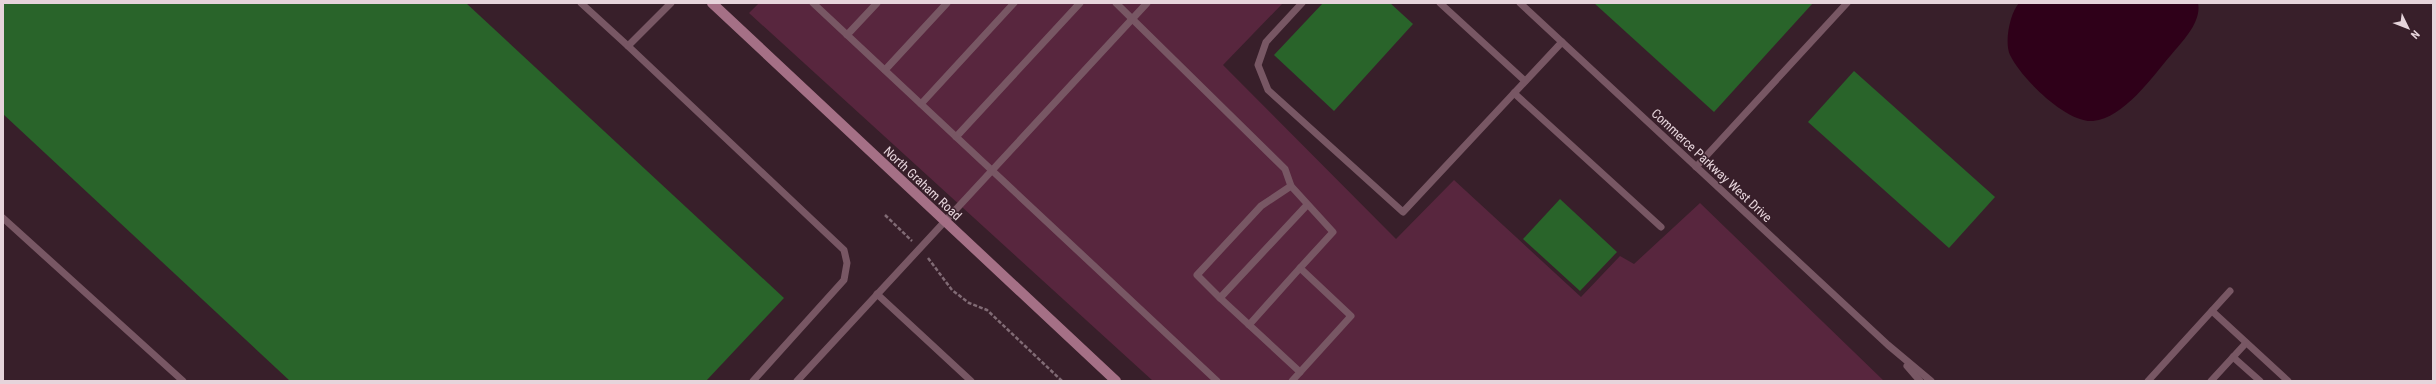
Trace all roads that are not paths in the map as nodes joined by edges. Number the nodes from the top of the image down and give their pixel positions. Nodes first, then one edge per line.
1 (581, 3) edge
2 (671, 3) edge
3 (712, 3) edge
4 (813, 3) edge
5 (877, 3) edge
6 (947, 3) edge
7 (1014, 3) edge
8 (1080, 3) edge
9 (1116, 3) edge
10 (1147, 3) edge
11 (1302, 3) edge
12 (1440, 3) edge
13 (1520, 3) edge
14 (1847, 3) edge
15 (1132, 18) junction
16 (847, 35) junction
17 (1562, 42) junction
18 (628, 46) junction
19 (885, 70) junction
20 (1525, 81) junction
21 (1514, 93) junction
22 (920, 104) junction
23 (956, 137) junction
24 (1696, 167) junction
25 (992, 171) junction
26 (1290, 186) junction
27 (1307, 205) junction
28 (3, 218) edge
29 (945, 221) junction
30 (1661, 228) dead end
31 (1300, 268) junction
32 (2230, 291) dead end
33 (877, 294) junction
34 (1220, 298) junction
35 (2212, 311) junction
36 (1249, 325) junction
37 (2246, 343) junction
38 (1888, 345) junction
39 (2233, 357) junction
40 (1300, 372) junction
41 (183, 381) edge
42 (753, 381) edge
43 (797, 381) edge
44 (972, 381) edge
45 (1116, 381) edge
46 (1217, 381) edge
47 (1292, 381) edge
48 (1920, 381) edge
49 (1931, 381) edge
50 (2148, 381) edge
51 (2211, 381) edge
52 (2260, 381) edge
53 (2288, 381) edge

1 - 18 lane
2 - 18 lane
3 - 29 street, North Graham Road
4 - 16 lane
5 - 16 lane
6 - 19 lane
7 - 22 lane
8 - 23 lane
9 - 15 lane
10 - 15 lane
11 - 21 lane
12 - 20 lane
13 - 17 lane, Commerce Parkway West Drive
14 - 24 lane
15 - 25 lane
15 - 26 lane
16 - 19 lane
17 - 20 lane
17 - 24 lane, Commerce Parkway West Drive
18 - 42 lane
19 - 22 lane
20 - 21 lane
21 - 30 lane
22 - 23 lane
23 - 25 lane
24 - 38 lane, Commerce Parkway West Drive
25 - 29 lane
25 - 46 lane
26 - 27 lane
26 - 34 lane
27 - 31 lane
27 - 34 lane
28 - 41 lane
29 - 33 lane
29 - 45 street, North Graham Road
31 - 36 lane
31 - 40 lane
32 - 35 lane
33 - 43 lane
33 - 44 lane
34 - 36 lane
35 - 37 lane
35 - 50 lane
36 - 40 lane
37 - 39 lane
37 - 53 lane
38 - 48 lane, Commerce Parkway West Drive
38 - 49 lane, Commerce Parkway West Drive
39 - 51 lane
39 - 52 lane
40 - 47 lane

